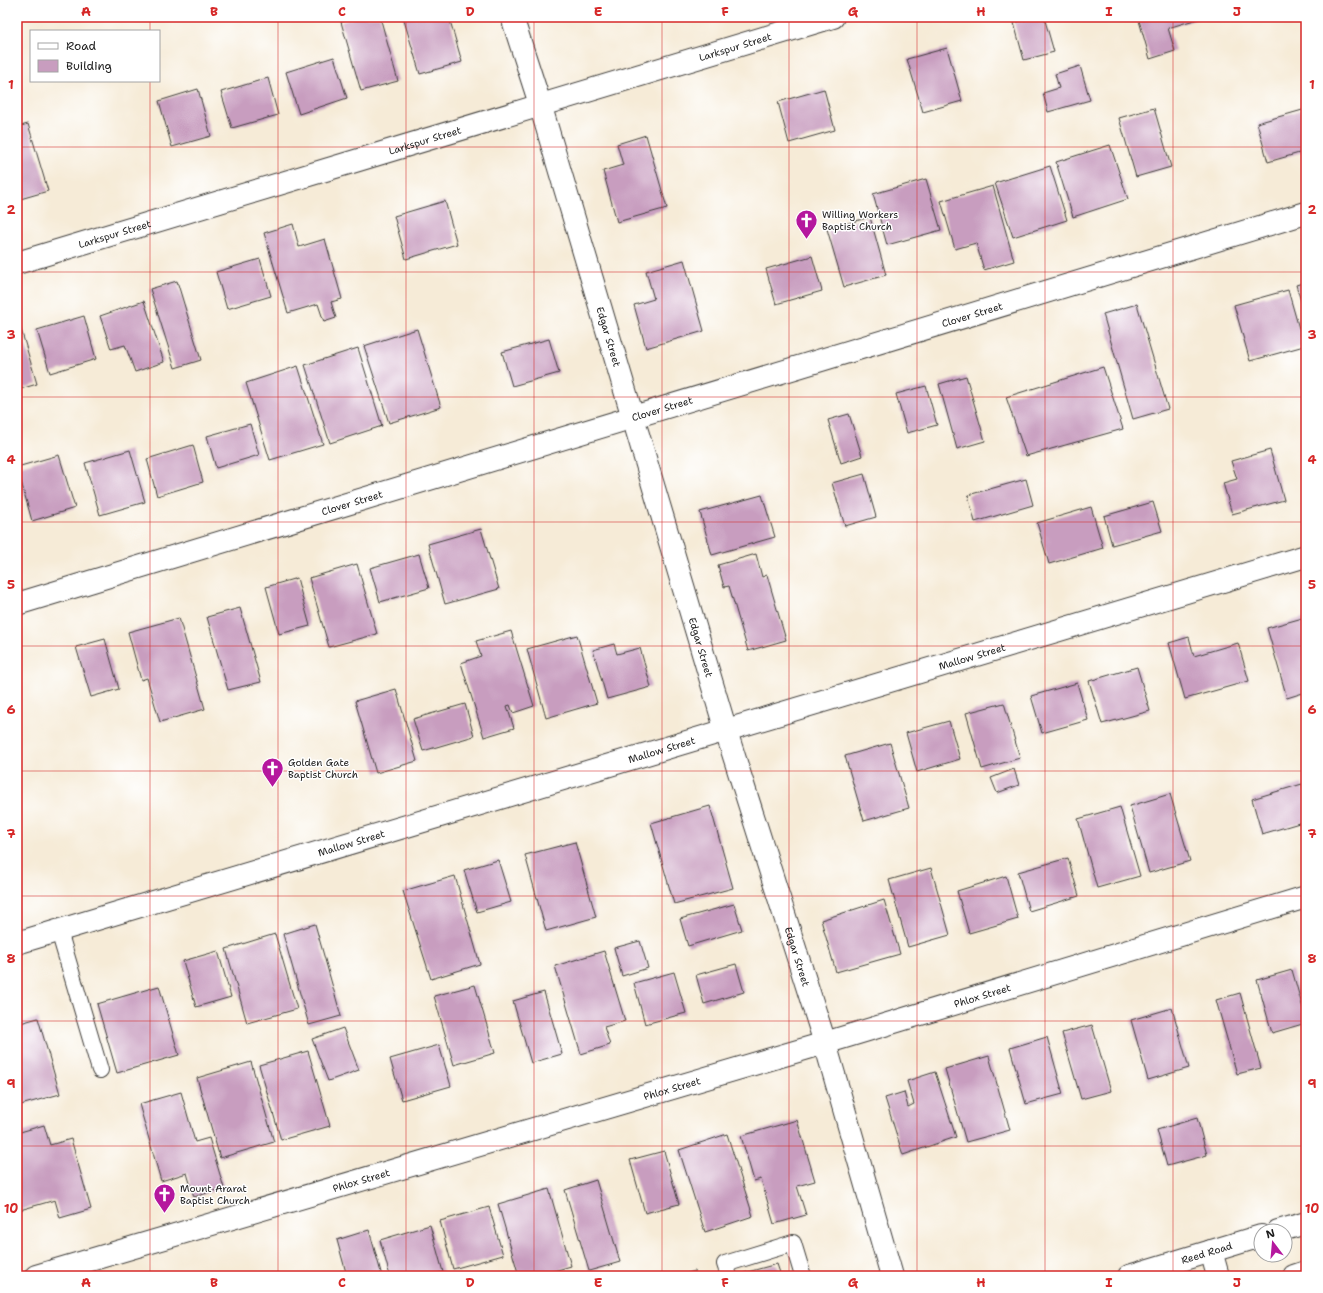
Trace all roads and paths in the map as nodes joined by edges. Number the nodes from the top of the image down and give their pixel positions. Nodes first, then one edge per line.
1 (512, 17) edge
2 (833, 17) edge
3 (540, 104) junction
4 (1306, 213) edge
5 (17, 263) edge
6 (633, 417) junction
7 (1306, 556) edge
8 (17, 604) edge
9 (726, 731) junction
10 (1306, 897) edge
11 (59, 931) junction
12 (17, 943) edge
13 (825, 1043) junction
14 (100, 1070) dead end
15 (1306, 1222) edge
16 (1293, 1226) edge
17 (1253, 1238) edge
18 (1211, 1251) junction
19 (1306, 1272) edge
20 (36, 1276) edge
21 (729, 1276) edge
22 (803, 1276) edge
23 (892, 1276) edge
24 (1129, 1276) edge
25 (1218, 1276) edge
26 (1294, 1276) edge

1 - 3 street, Edgar Street
2 - 3 street, Larkspur Street
3 - 5 street, Larkspur Street
3 - 6 street, Edgar Street
4 - 6 street, Clover Street
6 - 8 street, Clover Street
6 - 9 street, Edgar Street
7 - 9 street, Mallow Street
9 - 11 street, Mallow Street
9 - 13 street, Edgar Street
10 - 13 street, Phlox Street
11 - 12 street, Mallow Street
11 - 14 lane
13 - 20 street, Phlox Street
13 - 23 street, Edgar Street
15 - 16 street
17 - 18 street, Reed Road
18 - 24 street, Reed Road
18 - 25 street
19 - 26 street
21 - 22 lane

